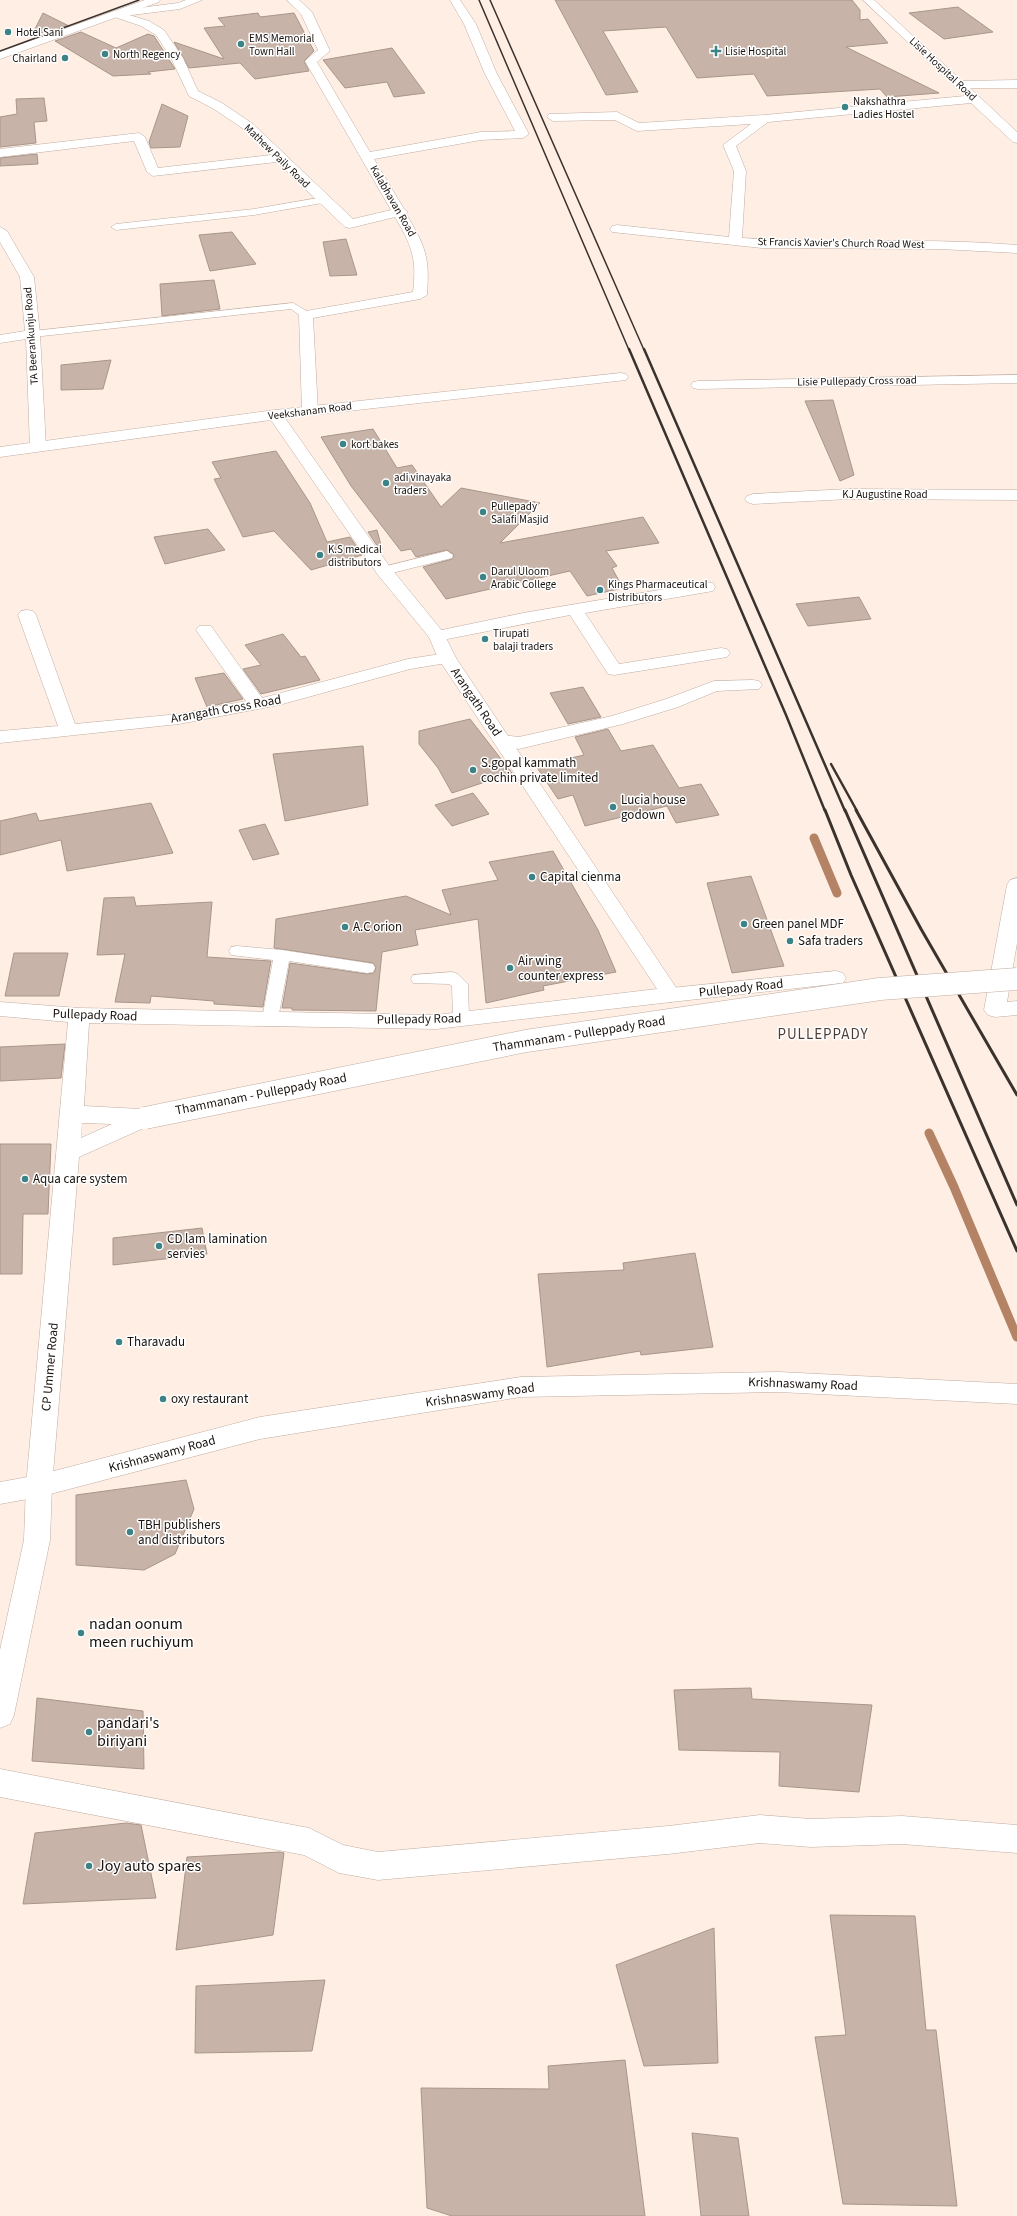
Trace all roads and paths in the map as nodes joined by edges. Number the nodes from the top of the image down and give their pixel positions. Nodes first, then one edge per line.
1 (155, 0) edge
2 (197, 0) edge
3 (292, 0) edge
4 (455, 0) edge
5 (868, 0) edge
6 (116, 14) junction
7 (0, 46) edge
8 (0, 56) edge
9 (1017, 84) edge
10 (962, 85) junction
11 (976, 99) junction
12 (554, 118) dead end
13 (765, 119) junction
14 (1017, 139) edge
15 (0, 154) edge
16 (367, 156) junction
17 (280, 158) junction
18 (324, 200) junction
19 (400, 212) junction
20 (116, 227) dead end
21 (617, 229) dead end
22 (0, 231) edge
23 (735, 241) junction
24 (1017, 249) edge
25 (306, 315) junction
26 (33, 334) junction
27 (0, 339) edge
28 (621, 377) dead end
29 (1017, 379) edge
30 (698, 385) dead end
31 (310, 411) junction
32 (275, 415) junction
33 (38, 448) junction
34 (0, 452) edge
35 (1017, 495) edge
36 (753, 499) dead end
37 (447, 555) dead end
38 (384, 571) junction
39 (708, 587) dead end
40 (575, 610) junction
41 (27, 615) dead end
42 (205, 630) dead end
43 (437, 636) junction
44 (721, 653) dead end
45 (447, 658) junction
46 (753, 685) dead end
47 (257, 704) junction
48 (68, 729) junction
49 (0, 737) edge
50 (502, 741) junction
51 (1017, 885) edge
52 (237, 951) dead end
53 (1011, 953) edge
54 (282, 955) junction
55 (367, 968) dead end
56 (836, 978) dead end
57 (419, 979) dead end
58 (1017, 979) edge
59 (671, 995) junction
60 (1017, 1008) edge
61 (0, 1009) edge
62 (79, 1015) junction
63 (270, 1019) junction
64 (461, 1019) junction
65 (72, 1114) junction
66 (145, 1118) junction
67 (68, 1153) junction
68 (1017, 1394) edge
69 (39, 1486) junction
70 (0, 1493) edge
71 (0, 1715) edge
72 (0, 1783) edge
73 (1017, 1839) edge

1 - 6 street
2 - 6 street
3 - 16 street, Kalabhavan Road
4 - 16 street
5 - 10 street, Lisie Hospital Road
6 - 7 street, Mathew Paily Road
6 - 8 street
6 - 17 street, Mathew Paily Road
9 - 10 street
10 - 11 street, Lisie Hospital Road
11 - 13 street
11 - 14 street, Lisie Hospital Road
12 - 13 street
13 - 23 street
15 - 17 street
16 - 19 street, Kalabhavan Road
17 - 18 street, Mathew Paily Road
18 - 19 street, Mathew Paily Road
18 - 20 lane
19 - 25 street, Kalabhavan Road
21 - 23 street, St Francis Xavier's Church Road West
22 - 26 street, TA Beerankunju Road
23 - 24 street, St Francis Xavier's Church Road West
25 - 26 lane
25 - 31 street
26 - 27 street
26 - 33 street, TA Beerankunju Road
28 - 31 street, Veekshanam Road
29 - 30 street, Lisie Pullepady Cross road
31 - 32 street, Veekshanam Road
32 - 33 street, Veekshanam Road
32 - 38 street, Arangath Road
33 - 34 street, Veekshanam Road
35 - 36 street, KJ Augustine Road
37 - 38 lane
38 - 43 street, Arangath Road
39 - 40 street
40 - 43 street
40 - 44 street
41 - 48 street
42 - 47 street
43 - 45 street, Arangath Road
45 - 47 street, Arangath Cross Road
45 - 50 street, Arangath Road
46 - 50 street
47 - 48 street, Arangath Cross Road
48 - 49 street, Arangath Cross Road
50 - 59 street, Arangath Road
51 - 53 street
52 - 54 lane
53 - 60 street
54 - 55 lane
54 - 63 lane
56 - 59 street, Pullepady Road
57 - 64 lane
58 - 66 street, Thammanam - Pulleppady Road, bridge
59 - 64 street, Pullepady Road
61 - 62 street, Pullepady Road
62 - 63 street, Pullepady Road
62 - 65 street, CP Ummer Road
63 - 64 street, Pullepady Road
65 - 66 street
65 - 67 street, CP Ummer Road
66 - 67 street
67 - 69 street, CP Ummer Road
68 - 69 street, Krishnaswamy Road
69 - 70 street, Krishnaswamy Road
69 - 71 street, CP Ummer Road
72 - 73 street

